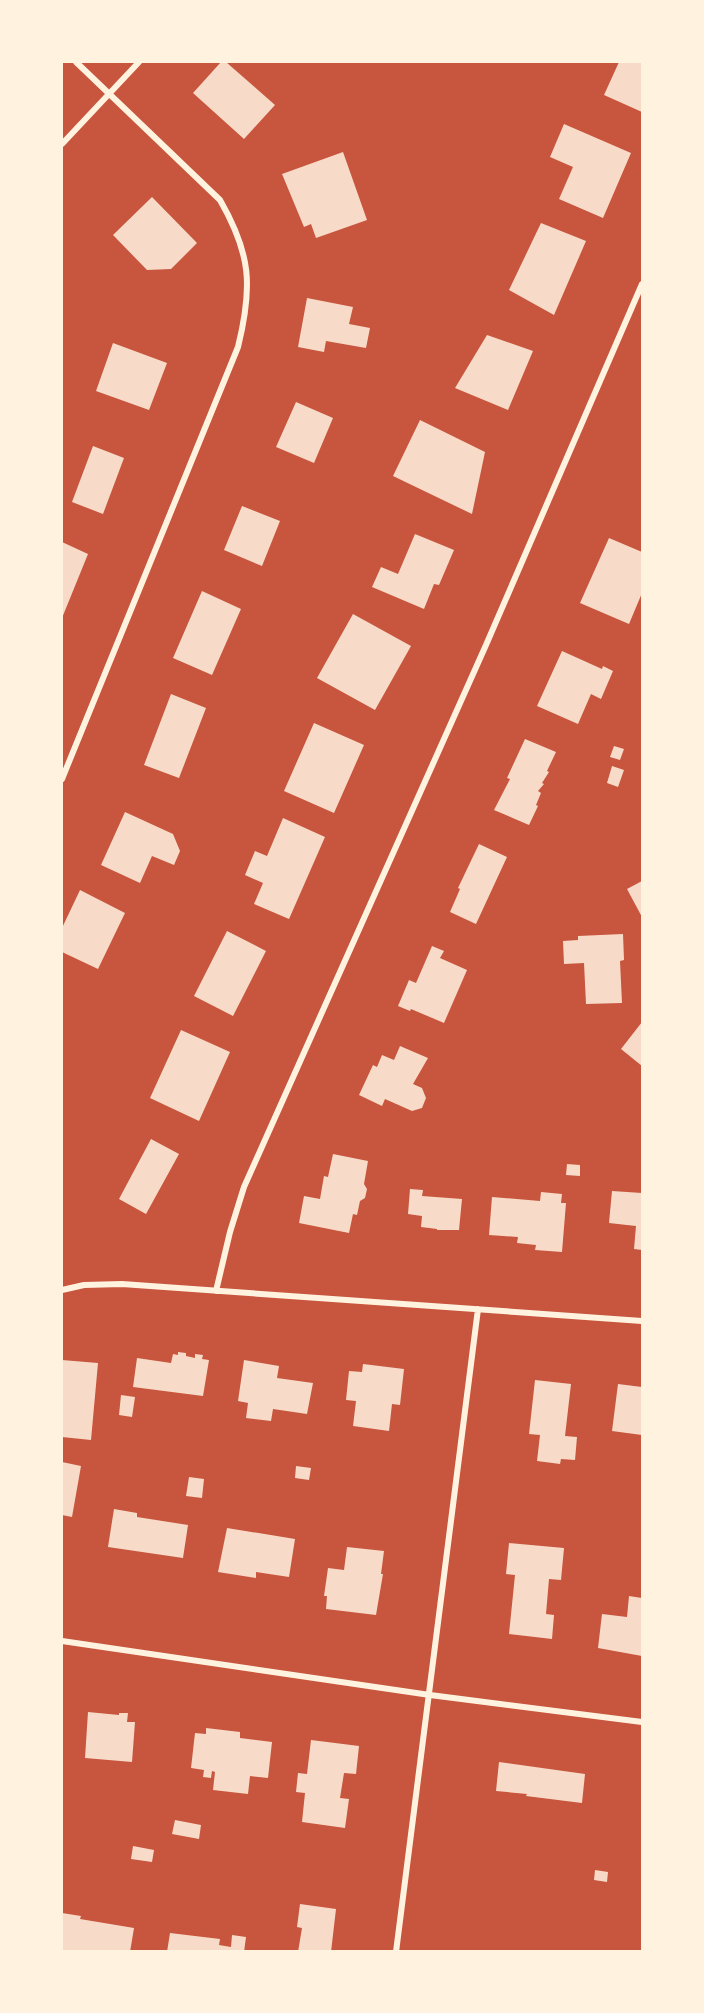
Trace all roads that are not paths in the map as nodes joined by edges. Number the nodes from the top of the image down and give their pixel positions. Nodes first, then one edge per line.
1 (76, 62) edge
2 (139, 62) edge
3 (109, 93) junction
4 (62, 144) edge
5 (642, 284) edge
6 (62, 779) edge
7 (62, 1290) edge
8 (216, 1291) junction
9 (478, 1309) junction
10 (642, 1321) edge
11 (62, 1641) edge
12 (430, 1695) junction
13 (642, 1722) edge
14 (396, 1952) edge

1 - 3 street
2 - 3 street
3 - 4 street
3 - 6 street
5 - 8 street
7 - 8 street
8 - 9 street
9 - 10 street
9 - 12 street
11 - 12 street
12 - 13 street
12 - 14 street

